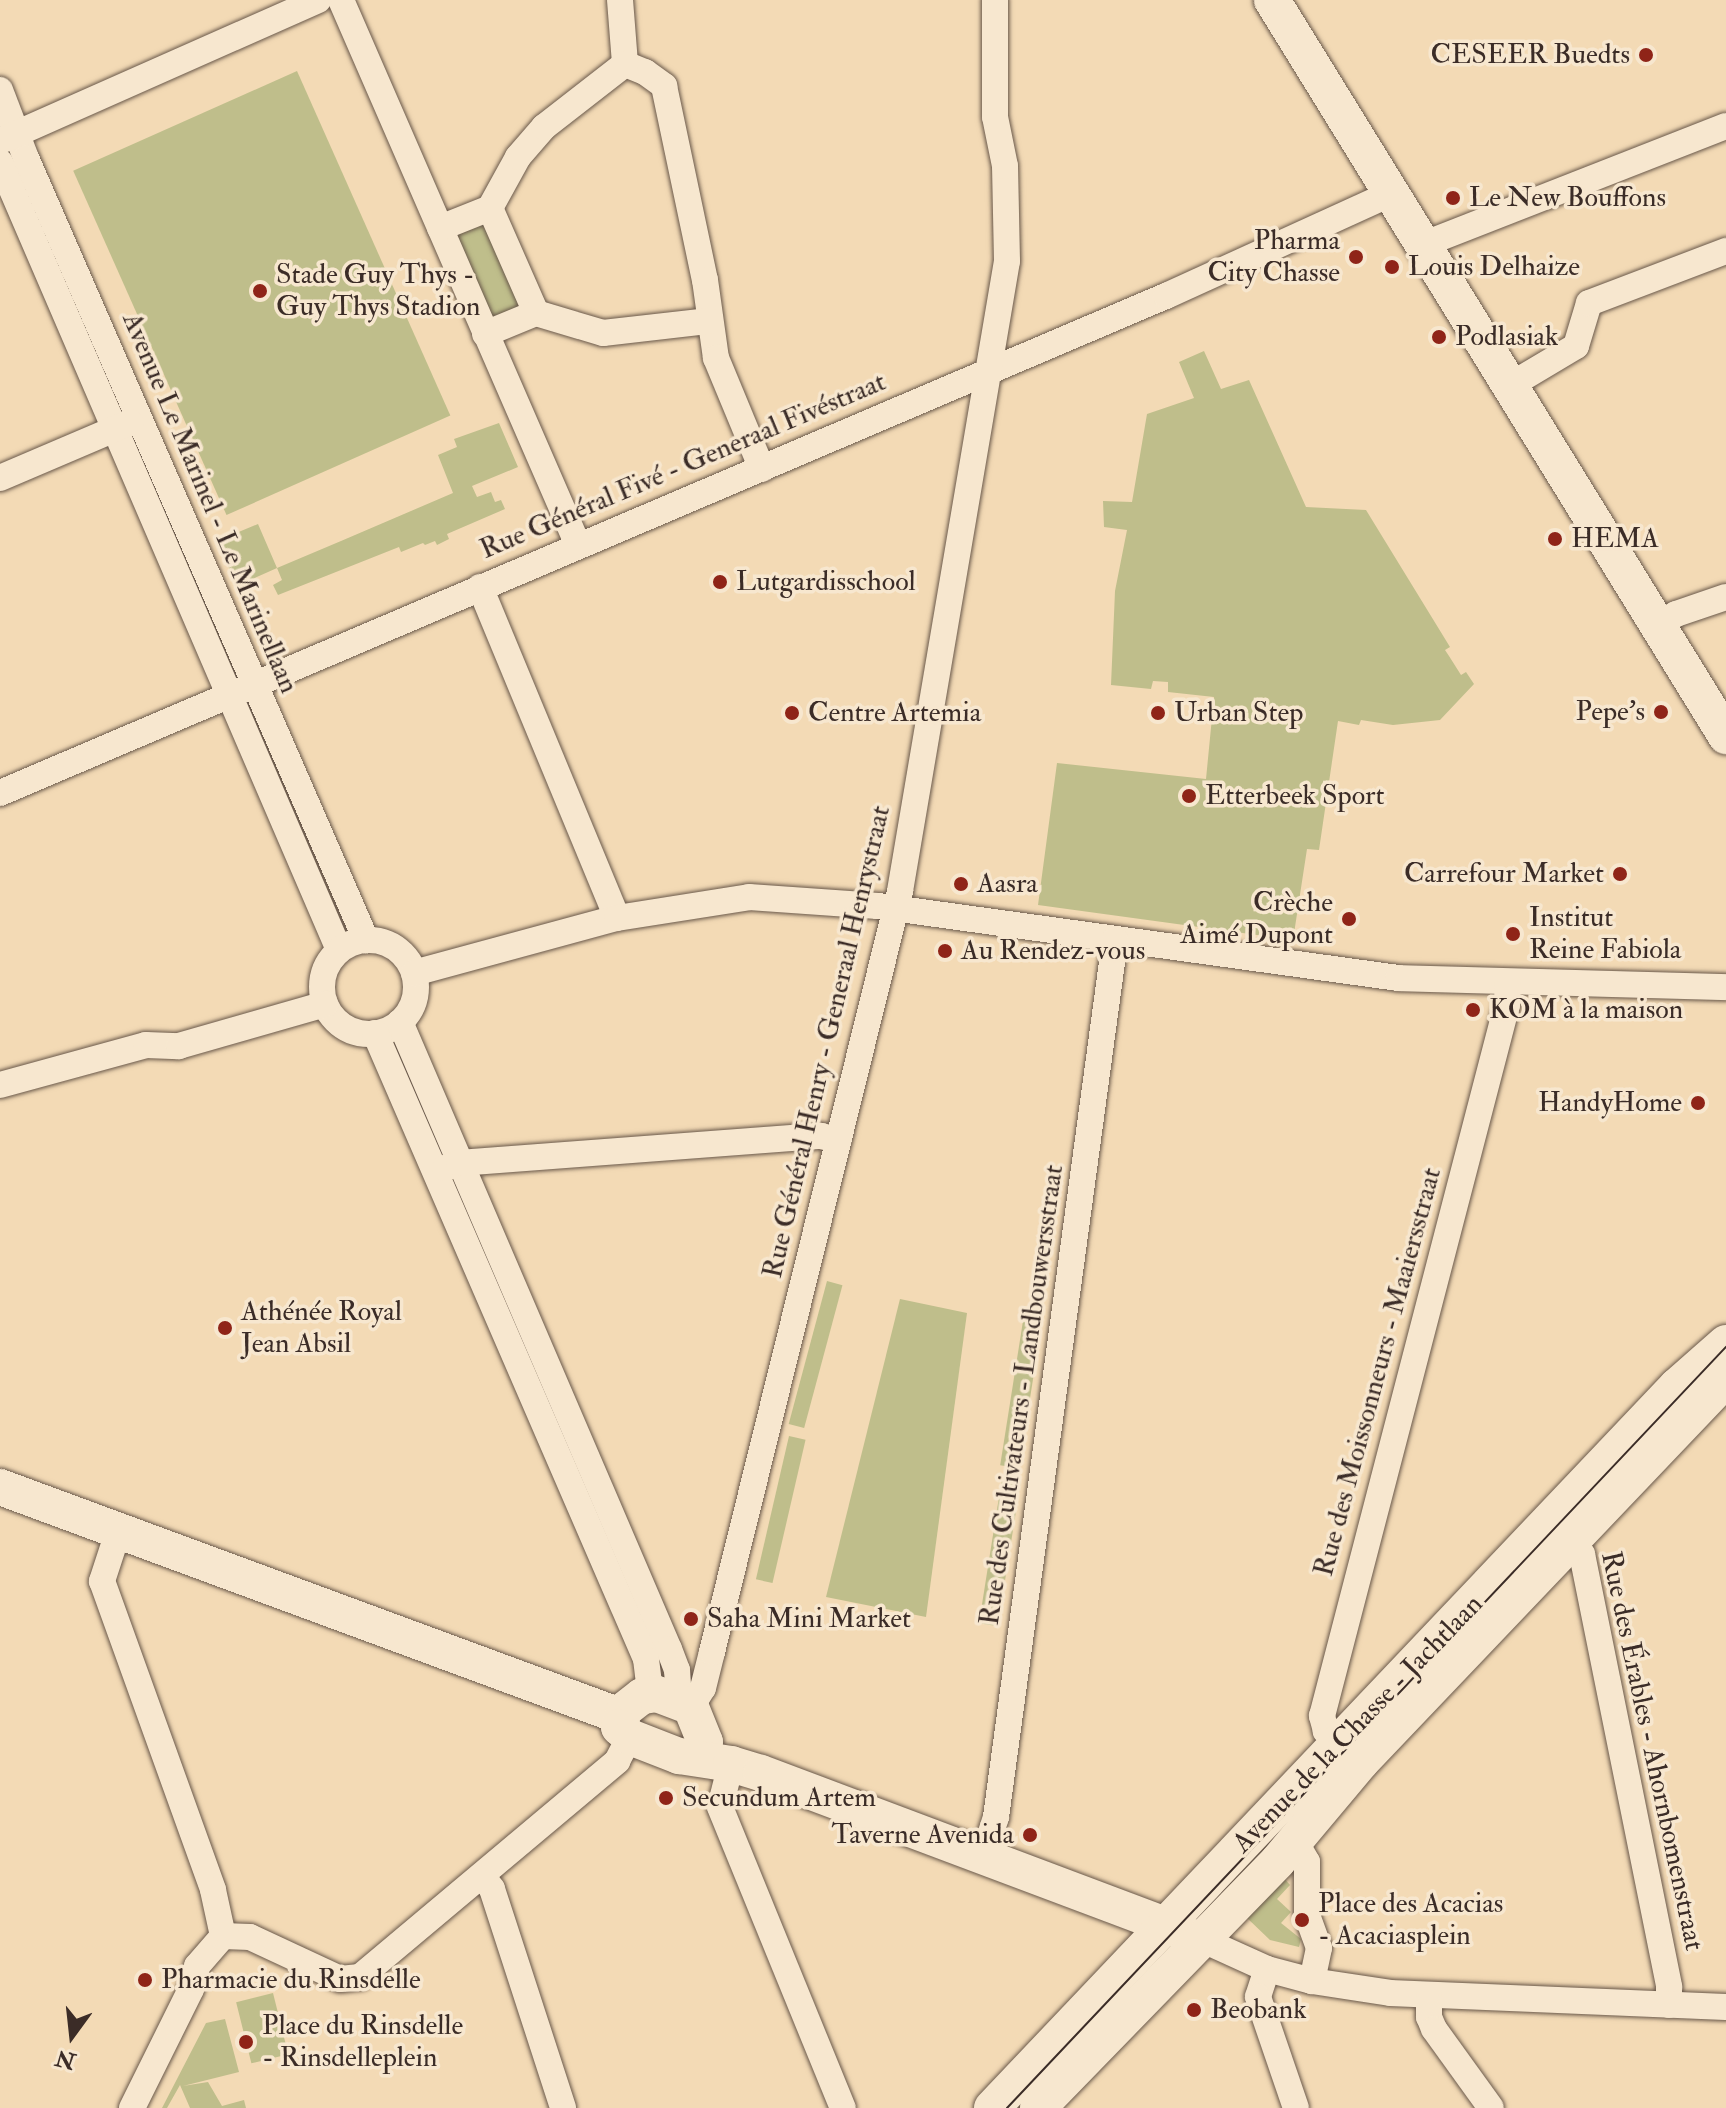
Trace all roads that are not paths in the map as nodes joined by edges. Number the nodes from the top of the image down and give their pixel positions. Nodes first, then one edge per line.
1 (318, 0) edge
2 (341, 0) edge
3 (620, 0) edge
4 (995, 0) edge
5 (1272, 0) edge
6 (625, 64) junction
7 (0, 90) edge
8 (1726, 126) edge
9 (8, 137) edge
10 (0, 162) edge
11 (1390, 194) junction
12 (490, 208) junction
13 (440, 228) junction
14 (1422, 245) junction
15 (1726, 251) edge
16 (536, 313) junction
17 (709, 321) junction
18 (485, 334) junction
19 (989, 370) junction
20 (1509, 386) junction
21 (127, 424) junction
22 (762, 469) junction
23 (0, 478) edge
24 (578, 545) junction
25 (480, 587) junction
26 (1726, 597) edge
27 (1657, 625) junction
28 (241, 690) junction
29 (1726, 736) edge
30 (0, 793) edge
31 (896, 908) junction
32 (617, 918) junction
33 (366, 940) junction
34 (1115, 940) junction
35 (339, 950) junction
36 (414, 973) junction
37 (1508, 982) junction
38 (1726, 987) edge
39 (325, 1004) junction
40 (400, 1022) junction
41 (375, 1033) junction
42 (0, 1085) edge
43 (839, 1140) junction
44 (447, 1168) junction
45 (1726, 1343) edge
46 (1726, 1379) edge
47 (0, 1487) edge
48 (1562, 1529) junction
49 (118, 1532) junction
50 (683, 1718) junction
51 (625, 1727) junction
52 (1350, 1753) junction
53 (731, 1764) junction
54 (1291, 1842) junction
55 (983, 1857) junction
56 (482, 1876) junction
57 (1165, 1925) junction
58 (223, 1936) junction
59 (1203, 1940) junction
60 (1267, 1969) junction
61 (1312, 1981) junction
62 (1429, 1997) junction
63 (1669, 2005) junction
64 (1726, 2007) edge
65 (132, 2108) edge
66 (563, 2108) edge
67 (843, 2108) edge
68 (992, 2108) edge
69 (1038, 2108) edge
70 (1296, 2108) edge
71 (1491, 2108) edge

1 - 9 street
2 - 13 street
3 - 6 street
4 - 19 street, Rue Général Henry - Generaal Henrystraat
5 - 11 street
6 - 12 street
6 - 17 street
7 - 9 street, Avenue Le Marinel - Le Marinellaan
8 - 14 street
9 - 21 street, Avenue Le Marinel - Le Marinellaan
10 - 21 street, Avenue Le Marinel - Le Marinellaan
11 - 14 street
11 - 19 street, Rue Général Fivé - Generaal Fivéstraat
12 - 13 street
12 - 16 street
13 - 18 street
14 - 20 street
15 - 20 street
16 - 17 street
16 - 18 street
17 - 22 street
18 - 24 street
19 - 22 street, Rue Général Fivé - Generaal Fivéstraat
19 - 31 street, Rue Général Henry - Generaal Henrystraat
20 - 27 street
21 - 23 street
21 - 28 street, Avenue Le Marinel - Le Marinellaan
22 - 24 street, Rue Général Fivé - Generaal Fivéstraat
24 - 25 street, Rue Général Fivé - Generaal Fivéstraat
25 - 28 street, Rue Général Fivé - Generaal Fivéstraat
25 - 32 street
26 - 27 street
27 - 29 street
28 - 30 street, Rue Général Fivé - Generaal Fivéstraat
28 - 33 street, Avenue Le Marinel - Le Marinellaan
28 - 35 street, Avenue Le Marinel - Le Marinellaan
31 - 32 street
31 - 34 street
31 - 43 street, Rue Général Henry - Generaal Henrystraat
32 - 36 street
33 - 35 street
33 - 36 street
34 - 37 street
34 - 55 street, Rue des Cultivateurs - Landbouwersstraat
35 - 39 street
36 - 40 street
37 - 38 street
37 - 52 street, Rue des Moissonneurs - Maaiersstraat
39 - 41 street
39 - 42 street
40 - 41 street
40 - 44 street
41 - 44 street
43 - 44 street
43 - 50 street, Rue Général Henry - Generaal Henrystraat
44 - 50 street
45 - 48 street, Avenue de la Chasse - Jachtlaan
46 - 48 street, Avenue de la Chasse - Jachtlaan
47 - 49 street
48 - 52 street, Avenue de la Chasse - Jachtlaan
48 - 63 street, Rue des Érables - Ahornbomenstraat
49 - 51 street
49 - 58 street
50 - 51 street
50 - 51 street
50 - 53 street
51 - 56 street
52 - 54 street, Avenue de la Chasse - Jachtlaan
52 - 57 street, Avenue de la Chasse - Jachtlaan
53 - 55 street
53 - 67 street
54 - 59 street, Avenue de la Chasse - Jachtlaan
54 - 61 street
55 - 57 street
56 - 58 street
56 - 66 street
57 - 59 street
57 - 68 street, Avenue de la Chasse - Jachtlaan
58 - 65 street
59 - 60 street
59 - 69 street, Avenue de la Chasse - Jachtlaan
60 - 61 street
60 - 70 street
61 - 62 street
62 - 63 street
62 - 71 street
63 - 64 street

